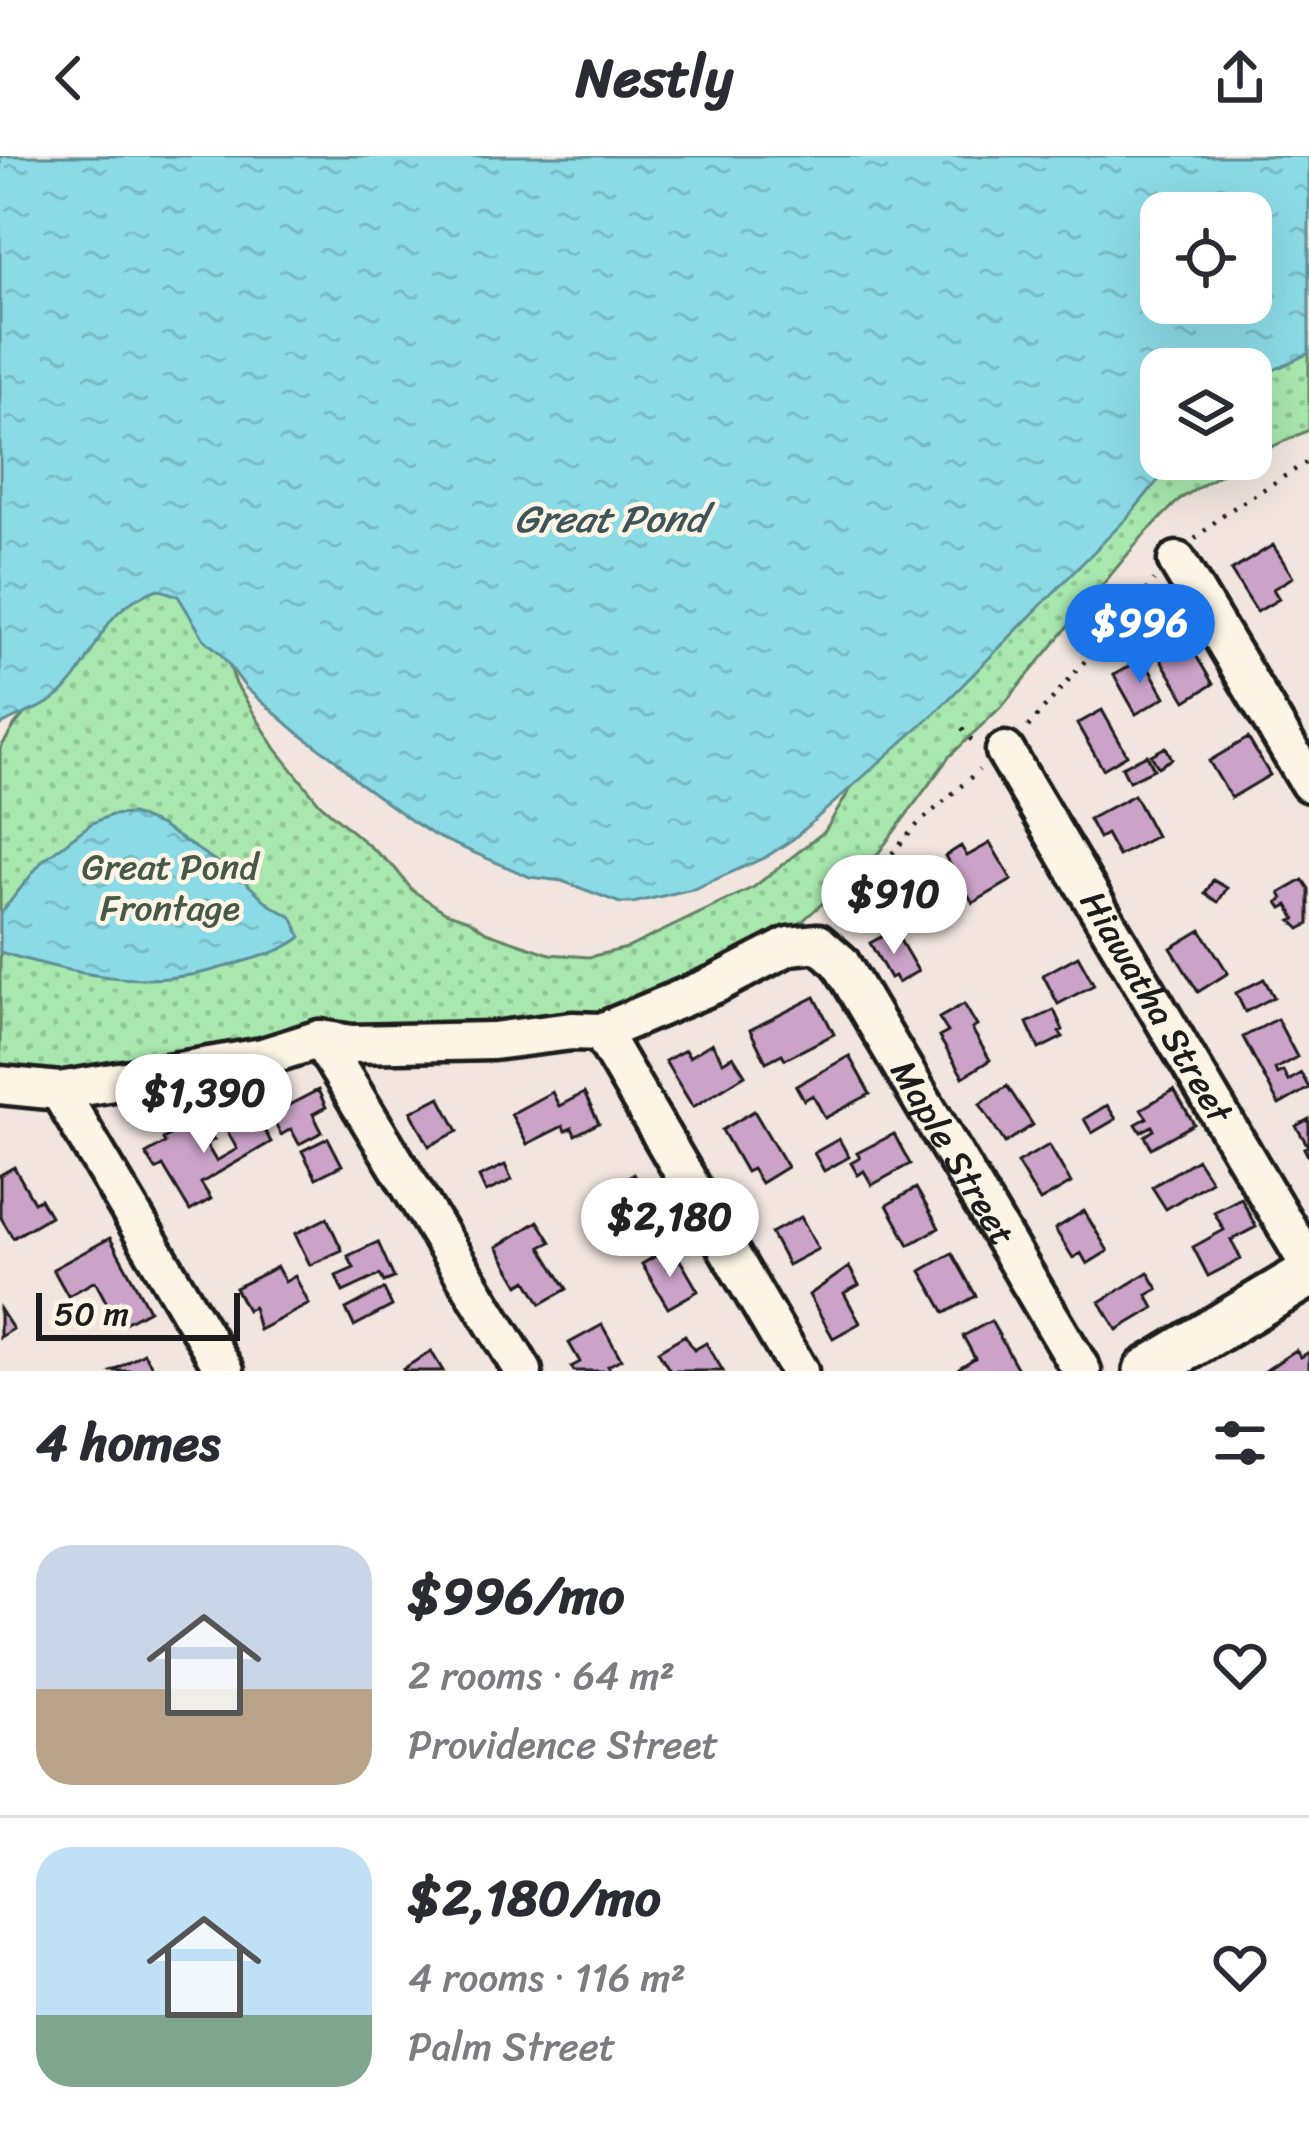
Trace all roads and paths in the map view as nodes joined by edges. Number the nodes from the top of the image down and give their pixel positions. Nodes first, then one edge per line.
1 (1309, 461) edge
2 (1177, 561) junction
3 (962, 729) dead end
4 (992, 749) junction
5 (1309, 783) edge
6 (818, 943) junction
7 (601, 1032) junction
8 (320, 1039) junction
9 (0, 1085) edge
10 (59, 1091) junction
11 (1309, 1269) edge
12 (226, 1371) edge
13 (523, 1371) edge
14 (799, 1371) edge
15 (1082, 1371) edge
16 (1148, 1371) edge

1 - 2 path
2 - 4 path
2 - 5 street
3 - 4 path
4 - 6 path
4 - 11 street, Hiawatha Street
6 - 7 street
6 - 15 street, Maple Street
7 - 8 street
7 - 14 street
8 - 10 street
8 - 13 street
9 - 10 street
10 - 12 street
11 - 16 main road

